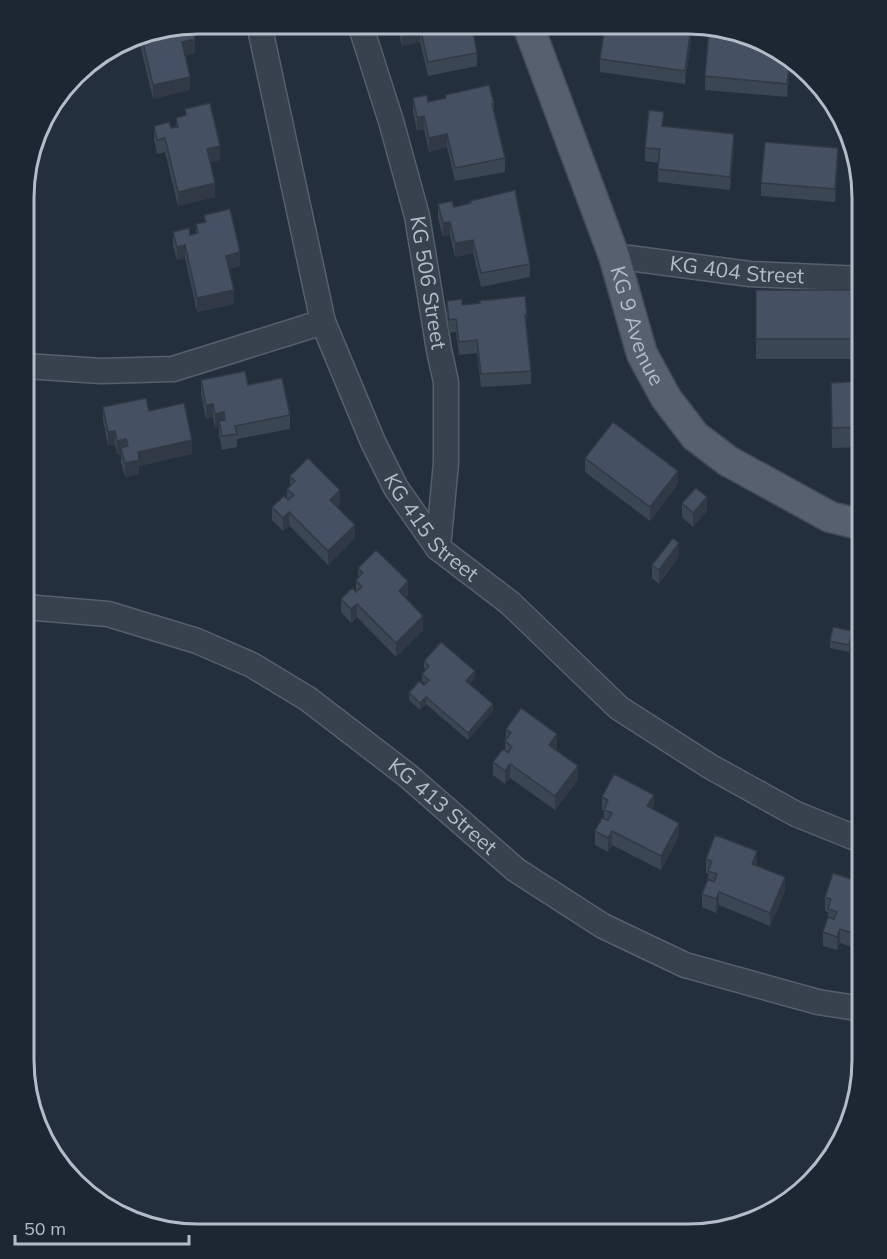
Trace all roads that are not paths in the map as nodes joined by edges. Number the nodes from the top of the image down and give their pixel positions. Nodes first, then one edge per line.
1 (261, 34) edge
2 (363, 34) edge
3 (531, 34) edge
4 (614, 255) junction
5 (852, 279) edge
6 (323, 322) junction
7 (34, 367) edge
8 (852, 522) edge
9 (438, 548) junction
10 (34, 608) edge
11 (852, 837) edge
12 (852, 1007) edge

1 - 6 street, KG 415 Street
2 - 9 street, KG 506 Street
3 - 4 main road, KG 9 Avenue
4 - 5 street, KG 404 Street
4 - 8 main road, KG 9 Avenue
6 - 7 street
6 - 9 street, KG 415 Street
9 - 11 street, KG 415 Street
10 - 12 street, KG 413 Street

